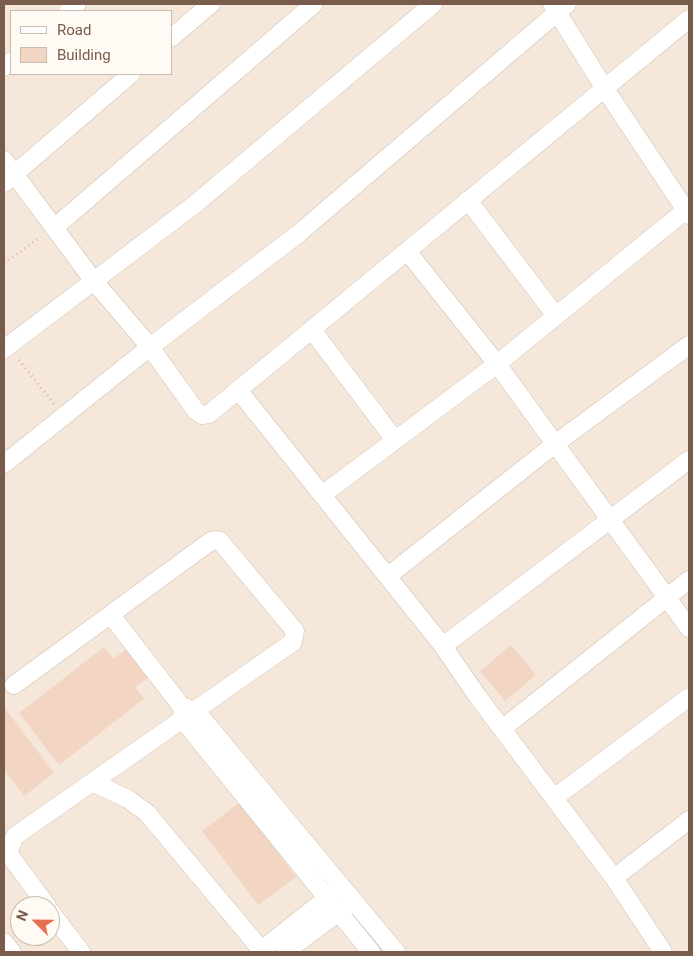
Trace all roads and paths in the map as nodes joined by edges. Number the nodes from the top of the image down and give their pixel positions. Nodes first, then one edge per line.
1 (210, 4) edge
2 (314, 4) edge
3 (434, 4) edge
4 (559, 6) edge
5 (689, 19) edge
6 (172, 37) edge
7 (130, 75) edge
8 (605, 89) junction
9 (4, 160) edge
10 (9, 179) edge
11 (468, 200) junction
12 (688, 213) edge
13 (54, 228) junction
14 (407, 251) junction
15 (4, 262) edge
16 (93, 280) junction
17 (556, 316) junction
18 (312, 330) junction
19 (689, 345) edge
20 (6, 347) edge
21 (150, 347) junction
22 (497, 364) junction
23 (239, 391) junction
24 (64, 417) junction
25 (395, 440) junction
26 (556, 444) junction
27 (689, 460) edge
28 (4, 464) edge
29 (322, 495) junction
30 (610, 519) junction
31 (388, 576) junction
32 (689, 580) edge
33 (667, 598) junction
34 (112, 615) junction
35 (689, 628) edge
36 (442, 646) junction
37 (14, 685) dead end
38 (689, 697) edge
39 (187, 712) junction
40 (502, 729) junction
41 (92, 782) junction
42 (554, 798) junction
43 (689, 820) edge
44 (614, 878) junction
45 (342, 886) junction
46 (39, 896) edge
47 (327, 898) junction
48 (354, 901) junction
49 (338, 912) junction
50 (60, 925) edge
51 (4, 942) edge
52 (12, 952) edge
53 (80, 952) edge
54 (261, 952) edge
55 (285, 952) edge
56 (370, 952) edge
57 (396, 952) edge
58 (663, 952) edge

1 - 6 street
2 - 13 street
3 - 16 street
4 - 8 street
4 - 21 street
5 - 8 street
7 - 10 street
8 - 11 street
8 - 12 street
9 - 10 street
10 - 13 street
11 - 14 street
11 - 17 street
12 - 17 street
13 - 15 path
13 - 16 street
14 - 18 street
14 - 22 street
16 - 20 street
16 - 21 street
17 - 22 street
18 - 23 street
18 - 25 street
19 - 26 street
20 - 24 path
21 - 23 street
21 - 24 street
22 - 25 street
22 - 26 street
23 - 29 street
24 - 28 street
25 - 29 street
26 - 30 street
26 - 31 street
27 - 30 street
29 - 31 street
30 - 33 street
30 - 36 street
31 - 36 street
32 - 33 street
33 - 35 street
33 - 40 street
34 - 37 street
34 - 39 street
34 - 39 street
36 - 40 street
38 - 42 street
39 - 41 street
39 - 45 street
39 - 47 street
40 - 42 street
41 - 46 street
41 - 54 street
42 - 44 street
43 - 44 street
44 - 58 street
45 - 47 street
45 - 48 street
47 - 49 street
47 - 54 street
48 - 49 street
48 - 57 street
49 - 55 street
49 - 56 street
50 - 53 street
51 - 52 street

